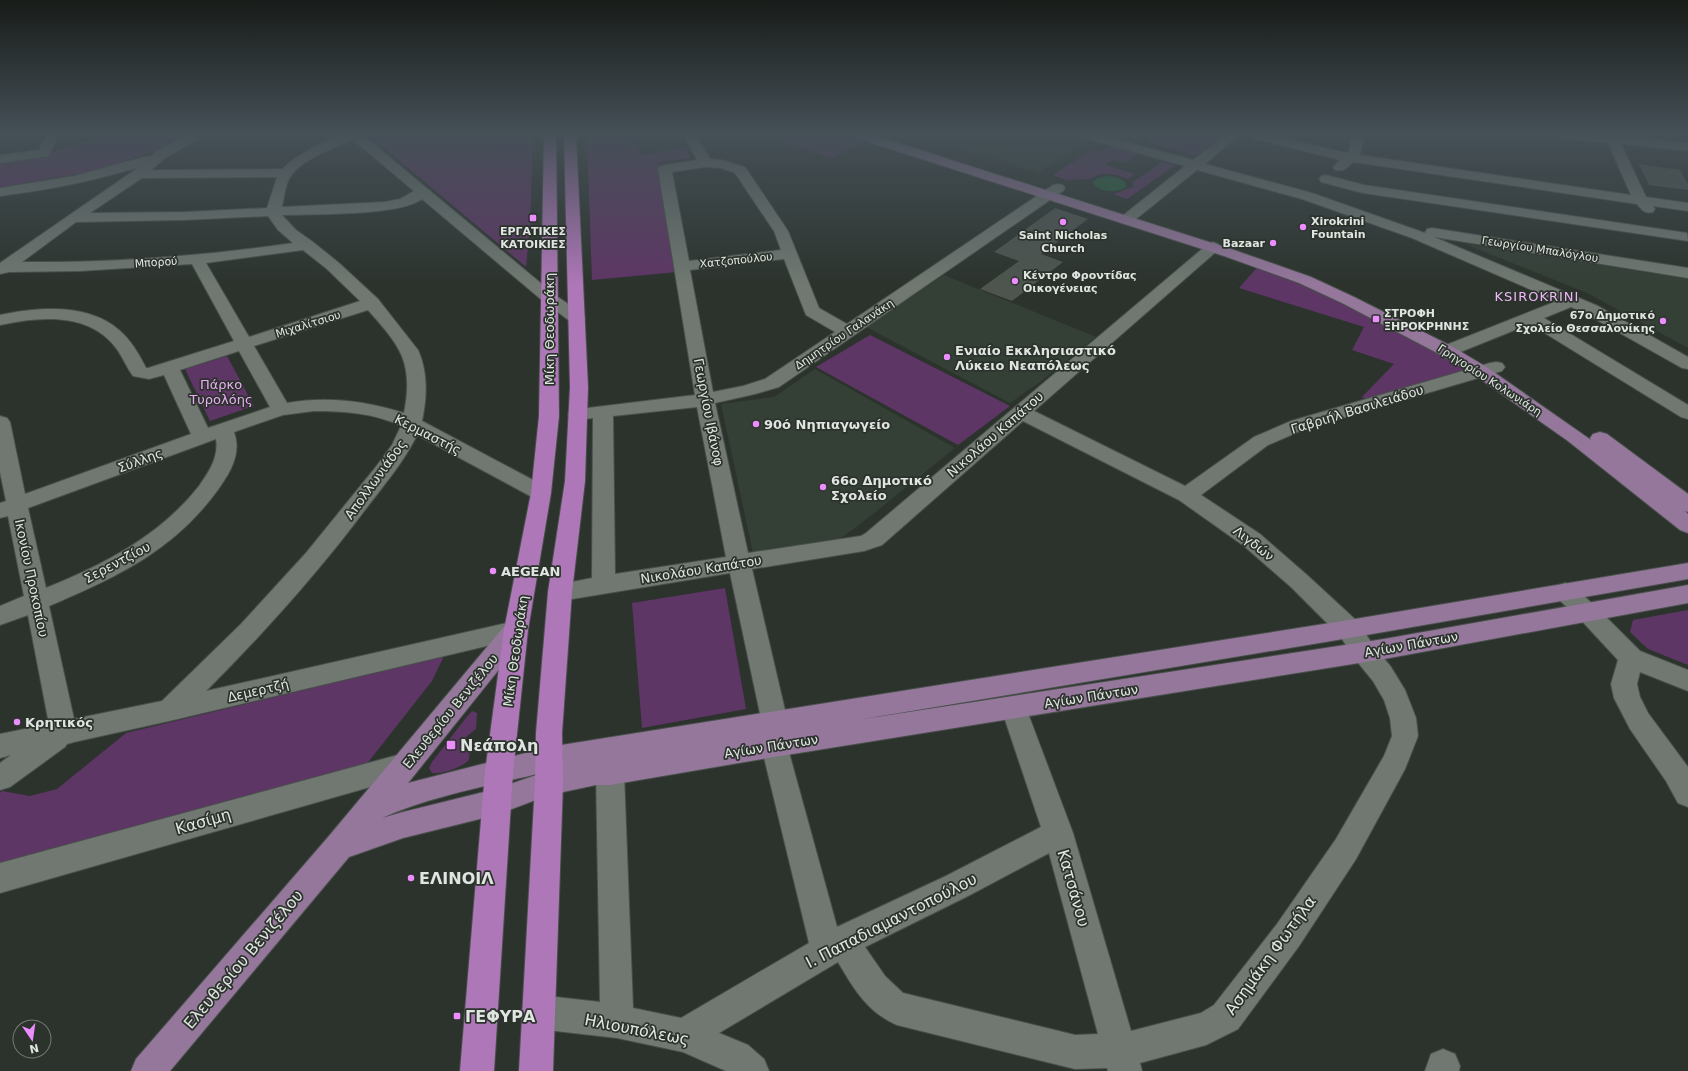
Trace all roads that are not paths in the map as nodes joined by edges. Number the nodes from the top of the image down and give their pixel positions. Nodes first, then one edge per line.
1 (50, 185) edge
2 (123, 185) edge
3 (280, 185) edge
4 (413, 185) edge
5 (550, 185) edge
6 (572, 185) edge
7 (668, 185) edge
8 (750, 185) edge
9 (1029, 185) edge
10 (1033, 185) edge
11 (1170, 185) edge
12 (1267, 185) edge
13 (1319, 185) edge
14 (1346, 185) edge
15 (1536, 185) edge
16 (1633, 185) edge
17 (0, 192) edge
18 (421, 192) junction
19 (1053, 192) junction
20 (1307, 196) junction
21 (1640, 200) junction
22 (1688, 207) edge
23 (273, 212) junction
24 (1130, 216) junction
25 (73, 218) junction
26 (1393, 226) junction
27 (1687, 237) edge
28 (308, 245) junction
29 (1213, 247) junction
30 (790, 254) junction
31 (197, 260) junction
32 (682, 266) junction
33 (2, 269) edge
34 (1688, 272) edge
35 (550, 298) junction
36 (1572, 301) junction
37 (372, 303) junction
38 (577, 318) junction
39 (1530, 318) junction
40 (0, 320) edge
41 (847, 332) junction
42 (244, 344) junction
43 (1454, 348) junction
44 (1688, 364) edge
45 (170, 368) junction
46 (1489, 369) junction
47 (705, 399) junction
48 (281, 409) junction
49 (603, 411) junction
50 (1020, 412) junction
51 (1688, 413) edge
52 (578, 414) junction
53 (0, 422) edge
54 (411, 424) junction
55 (223, 429) junction
56 (202, 437) junction
57 (542, 493) junction
58 (1186, 495) junction
59 (1688, 505) edge
60 (8, 508) edge
61 (1688, 526) edge
62 (739, 563) junction
63 (1688, 571) edge
64 (604, 585) junction
65 (560, 592) junction
66 (1564, 592) junction
67 (1688, 594) edge
68 (37, 601) junction
69 (1588, 613) junction
70 (0, 616) edge
71 (1349, 629) junction
72 (516, 630) junction
73 (1364, 652) junction
74 (1632, 658) junction
75 (1688, 681) edge
76 (1014, 708) junction
77 (169, 710) junction
78 (64, 734) junction
79 (775, 734) junction
80 (0, 746) edge
81 (1399, 753) joint
82 (406, 765) junction
83 (549, 771) junction
84 (499, 772) junction
85 (610, 773) junction
86 (0, 778) edge
87 (1688, 794) edge
88 (496, 802) junction
89 (368, 810) junction
90 (1058, 833) junction
91 (339, 846) junction
92 (0, 878) edge
93 (835, 946) junction
94 (538, 1012) junction
95 (617, 1021) junction
96 (684, 1035) junction
97 (1123, 1061) edge
98 (742, 1066) edge
99 (148, 1071) edge
100 (478, 1071) edge
101 (536, 1071) edge

1 - 17 street
2 - 25 street
3 - 23 street
4 - 18 street
5 - 35 highway, Μίκη Θεοδωράκη
6 - 38 highway, Μίκη Θεοδωράκη
7 - 32 street, Γεωργίου Ιβάνοφ
8 - 30 street
9 - 19 main road, Γρηγορίου Κολωνιάρη
10 - 19 main road, Γρηγορίου Κολωνιάρη
11 - 24 street
12 - 20 street
13 - 20 street
14 - 27 street
15 - 21 street
16 - 21 street
18 - 23 street
18 - 35 street
19 - 24 main road, Γρηγορίου Κολωνιάρη
19 - 41 street, Δημητρίου Γαλανάκη
20 - 26 street
21 - 22 street
21 - 27 street
23 - 25 street
23 - 28 street, Απολλωνιάδος
24 - 29 main road, Γρηγορίου Κολωνιάρη
24 - 43 main road, Γρηγορίου Κολωνιάρη
25 - 33 street
26 - 34 street, Γεωργίου Μπαλόγλου
26 - 36 street
28 - 31 street, Μπορού
28 - 37 street, Απολλωνιάδος
29 - 43 main road, Γρηγορίου Κολωνιάρη
29 - 50 street, Νικολάου Καπάτου
30 - 32 street, Χατζοπούλου
30 - 41 street
31 - 33 street, Μπορού
31 - 42 street
32 - 47 street, Γεωργίου Ιβάνοφ
35 - 38 street
35 - 57 highway, Μίκη Θεοδωράκη
36 - 39 street
36 - 44 street
37 - 42 street, Μιχαλίτσιου
37 - 54 street, Απολλωνιάδος
38 - 52 highway, Μίκη Θεοδωράκη
39 - 43 street
39 - 51 street
40 - 45 street, Μιχαλίτσιου
41 - 47 street, Δημητρίου Γαλανάκη
42 - 45 street, Μιχαλίτσιου
42 - 48 street
43 - 46 main road, Γρηγορίου Κολωνιάρη
45 - 56 street
46 - 58 street, Γαβριήλ Βασιλειάδου
46 - 59 main road, Γρηγορίου Κολωνιάρη
46 - 61 main road, Γρηγορίου Κολωνιάρη
47 - 49 street, Δημητρίου Γαλανάκη
47 - 62 street, Γεωργίου Ιβάνοφ
48 - 54 street, Κερμαστής
48 - 55 street, Σύλλης
49 - 52 street, Δημητρίου Γαλανάκη
49 - 64 street
50 - 58 street, Λιγδών
50 - 62 street, Νικολάου Καπάτου
52 - 65 highway, Μίκη Θεοδωράκη
53 - 60 street, Ικονίου Προκοπίου
54 - 57 street, Κερμαστής
54 - 77 street, Απολλωνιάδος
55 - 56 street, Σύλλης
55 - 68 street, Σερεντζίου
56 - 60 street, Σύλλης
57 - 72 highway, Μίκη Θεοδωράκη
58 - 71 street, Λιγδών
60 - 68 street, Ικονίου Προκοπίου
62 - 64 street, Νικολάου Καπάτου
62 - 79 street, Γεωργίου Ιβάνοφ
63 - 66 main road, Αγίων Πάντων
64 - 65 street, Νικολάου Καπάτου
65 - 83 highway, Μίκη Θεοδωράκη
66 - 69 street
66 - 71 main road, Αγίων Πάντων
67 - 69 main road, Αγίων Πάντων
68 - 70 street, Σερεντζίου
68 - 78 street, Ικονίου Προκοπίου
69 - 73 main road, Αγίων Πάντων
69 - 74 street
71 - 73 street, Λιγδών
71 - 79 main road, Αγίων Πάντων
72 - 77 street, Δεμερτζή
72 - 82 main road, Ελευθερίου Βενιζέλου
72 - 84 highway, Μίκη Θεοδωράκη
73 - 76 main road, Αγίων Πάντων
73 - 81 street, Λιγδών
74 - 75 street
74 - 87 street
76 - 79 main road, Αγίων Πάντων
76 - 90 street, Κατσάνου
77 - 78 street, Δεμερτζή
78 - 80 street, Δεμερτζή
78 - 86 street
79 - 83 main road, Αγίων Πάντων
79 - 85 main road, Αγίων Πάντων
79 - 93 street, Γεωργίου Ιβάνοφ
81 - 97 street, Ασημάκη Φωτήλα
82 - 89 main road, Ελευθερίου Βενιζέλου
82 - 92 street, Κασίμη
83 - 84 main road, Αγίων Πάντων
83 - 85 main road, Αγίων Πάντων
83 - 88 main road, Αγίων Πάντων
83 - 94 highway, Μίκη Θεοδωράκη
84 - 88 highway, Μίκη Θεοδωράκη
84 - 89 main road, Ελευθερίου Βενιζέλου
85 - 95 street
88 - 91 main road
88 - 100 highway, Μίκη Θεοδωράκη
89 - 91 main road, Ελευθερίου Βενιζέλου
90 - 93 street, Ι. Παπαδιαμαντοπούλου
90 - 97 street, Κατσάνου
91 - 99 main road, Ελευθερίου Βενιζέλου
93 - 96 street, Ι. Παπαδιαμαντοπούλου
93 - 97 street, Ασημάκη Φωτήλα
94 - 95 street, Ηλιουπόλεως
94 - 101 highway, Μίκη Θεοδωράκη
95 - 96 street, Ηλιουπόλεως
96 - 98 street, Ηλιουπόλεως

